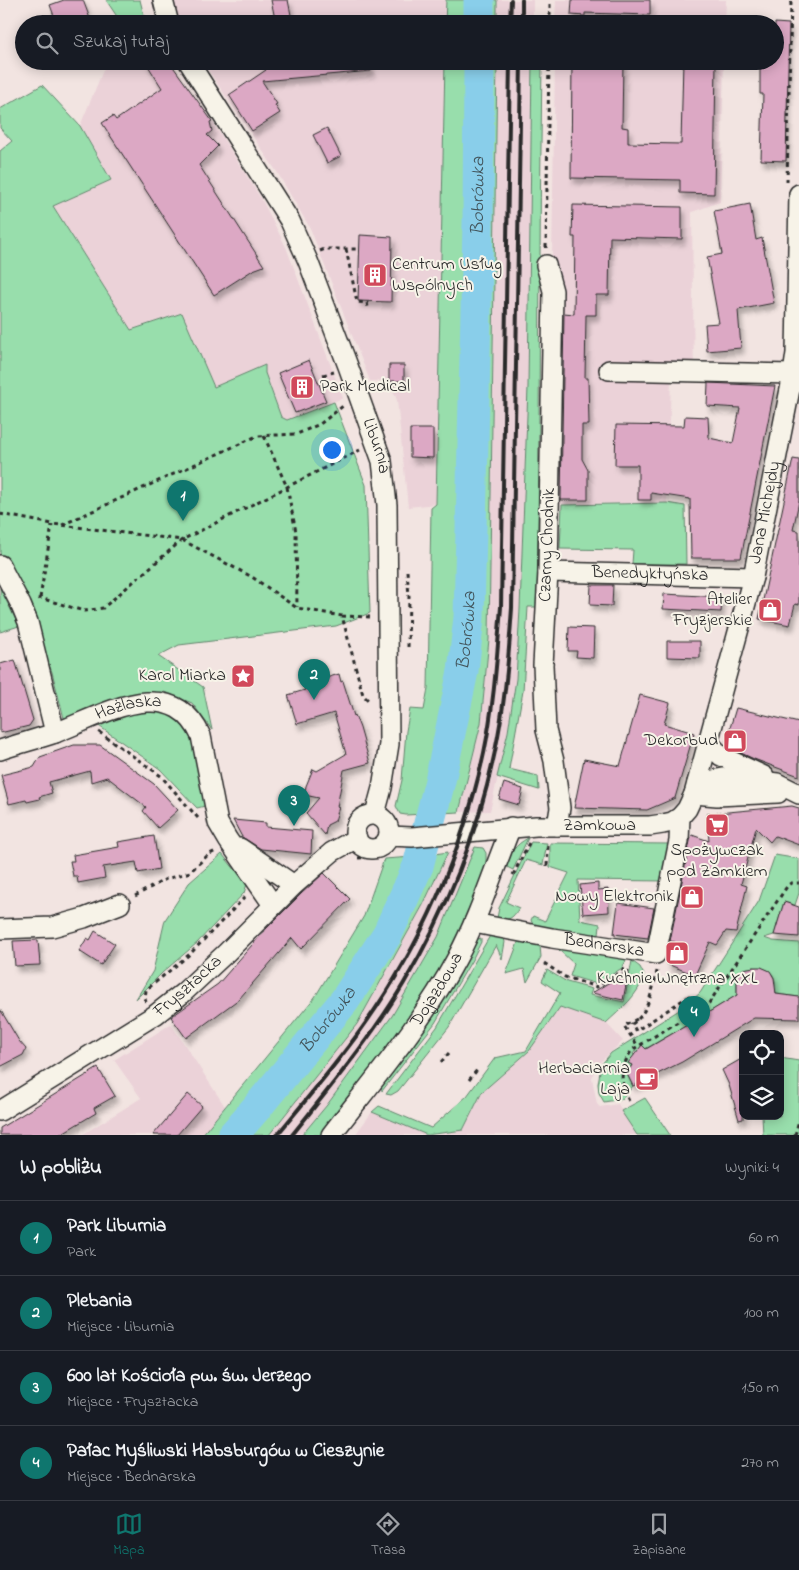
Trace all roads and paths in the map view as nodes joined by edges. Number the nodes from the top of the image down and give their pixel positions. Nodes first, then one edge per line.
1 (163, 0) edge
2 (550, 0) edge
3 (791, 0) edge
4 (167, 15) edge
5 (550, 15) edge
6 (194, 70) edge
7 (549, 70) edge
8 (793, 190) edge
9 (346, 249) dead end
10 (546, 265) joint
11 (368, 307) dead end
12 (609, 370) dead end
13 (793, 374) junction
14 (349, 402) dead end
15 (264, 436) junction
16 (365, 448) dead end
17 (287, 488) junction
18 (0, 514) edge
19 (52, 524) junction
20 (62, 526) junction
21 (182, 540) junction
22 (0, 565) edge
23 (548, 572) junction
24 (753, 577) junction
25 (40, 598) junction
26 (21, 605) junction
27 (297, 608) junction
28 (342, 616) junction
29 (373, 617) dead end
30 (369, 701) dead end
31 (56, 733) junction
32 (92, 734) dead end
33 (708, 742) junction
34 (0, 750) edge
35 (777, 783) junction
36 (696, 789) junction
37 (798, 793) edge
38 (193, 811) dead end
39 (374, 814) junction
40 (680, 817) junction
41 (511, 827) junction
42 (553, 833) junction
43 (357, 838) junction
44 (225, 844) junction
45 (388, 844) junction
46 (352, 859) dead end
47 (547, 866) dead end
48 (799, 883) edge
49 (294, 885) junction
50 (120, 904) joint
51 (273, 906) junction
52 (474, 923) junction
53 (0, 929) edge
54 (632, 950) junction
55 (656, 954) junction
56 (544, 963) dead end
57 (698, 1010) junction
58 (638, 1018) junction
59 (638, 1046) junction
60 (449, 1053) dead end
61 (440, 1062) dead end
62 (477, 1070) dead end
63 (469, 1080) dead end
64 (629, 1101) dead end
65 (0, 1111) edge
66 (799, 1120) edge
67 (331, 1135) edge
68 (795, 1135) edge

1 - 4 street
2 - 5 path
3 - 8 path
6 - 39 street, Liburnia
7 - 10 path
8 - 13 street, Jana Michejdy
9 - 11 path
10 - 23 street, Czarny Chodnik
12 - 13 street
13 - 24 street, Jana Michejdy
14 - 15 path
15 - 17 path
15 - 20 path
16 - 17 path
17 - 21 path
17 - 27 path
18 - 19 path
19 - 20 path
19 - 25 path
20 - 21 path
21 - 25 path
21 - 27 path
22 - 26 street
23 - 24 street, Benedyktyńska
23 - 42 street, Czarny Chodnik
24 - 33 street, Jana Michejdy
25 - 26 path
26 - 31 street
27 - 28 path
28 - 29 path
28 - 30 path
31 - 34 street, Hażlaska
31 - 44 street, Hażlaska
32 - 38 path
33 - 35 street
33 - 36 street, Jana Michejdy
35 - 36 street
35 - 37 street
36 - 37 street
36 - 40 street
39 - 43 street
39 - 45 street
40 - 42 street, Zamkowa
40 - 55 street, Bednarska
41 - 42 street, Zamkowa
41 - 45 street, Zamkowa
41 - 52 street, Dojazdowa
42 - 47 path
43 - 45 street
43 - 49 street, Frysztacka
44 - 49 street, Hażlaska
44 - 50 path
44 - 51 street, Hażlaska
45 - 46 path
48 - 57 path
49 - 51 street, Frysztacka
50 - 53 street
51 - 65 street, Frysztacka
52 - 54 street, Bednarska
52 - 67 street, Dojazdowa
54 - 55 street, Bednarska
54 - 56 path
55 - 58 path
57 - 58 path
57 - 59 path
58 - 59 path
59 - 64 path
60 - 61 path
62 - 63 path
66 - 68 path

